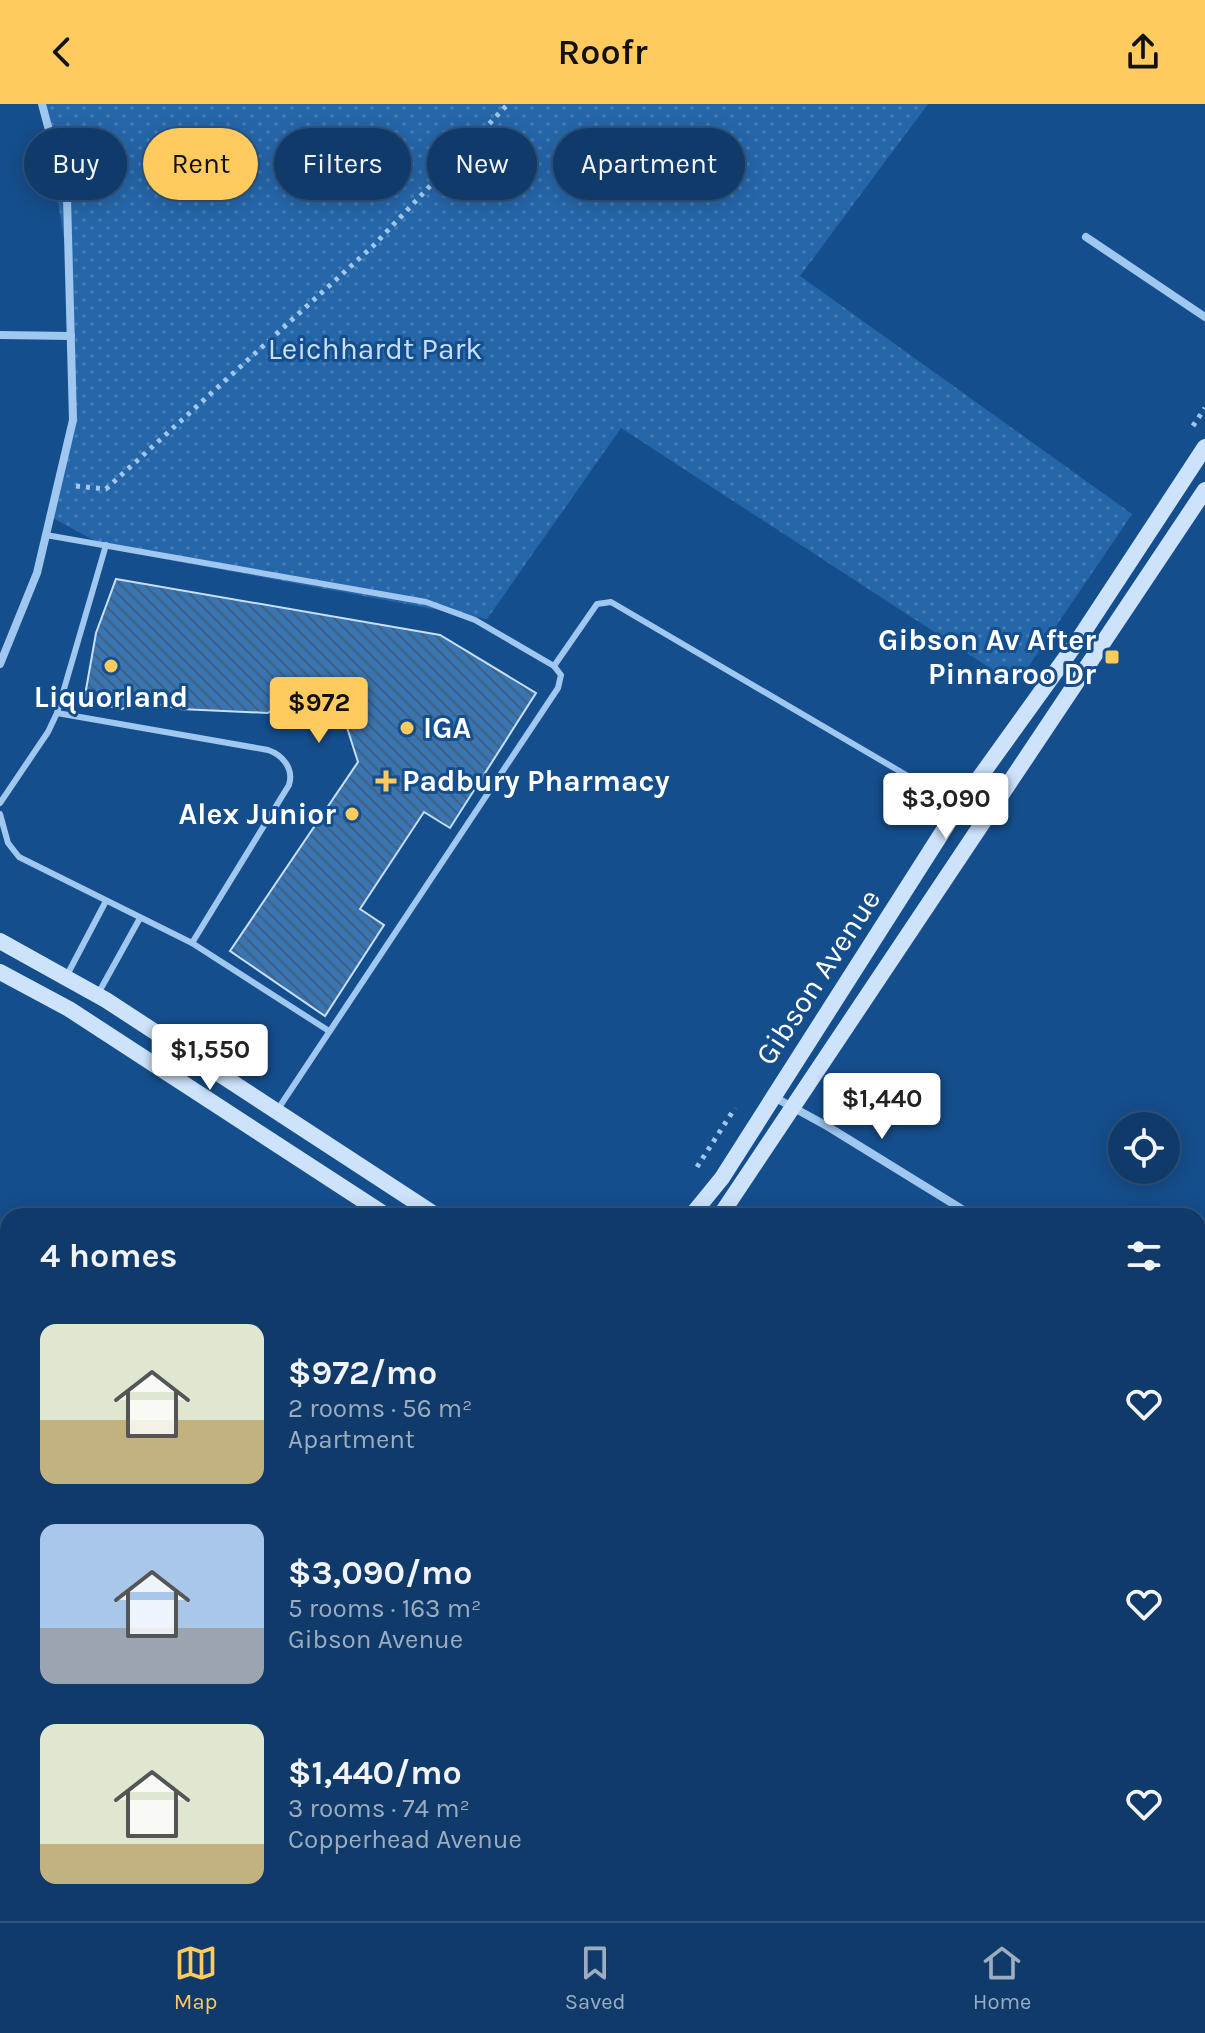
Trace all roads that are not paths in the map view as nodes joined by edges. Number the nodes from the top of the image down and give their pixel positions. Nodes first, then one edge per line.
1 (42, 104) edge
2 (1086, 237) dead end
3 (1205, 317) edge
4 (0, 335) edge
5 (71, 336) junction
6 (1204, 449) edge
7 (1205, 490) edge
8 (46, 535) junction
9 (106, 545) junction
10 (0, 664) edge
11 (554, 666) junction
12 (57, 713) junction
13 (0, 803) edge
14 (959, 806) junction
15 (0, 814) edge
16 (106, 901) junction
17 (140, 918) junction
18 (0, 941) edge
19 (192, 943) junction
20 (0, 972) edge
21 (66, 977) junction
22 (98, 995) junction
23 (329, 1031) junction
24 (774, 1097) junction
25 (794, 1107) junction
26 (276, 1111) junction
27 (375, 1208) edge
28 (425, 1208) edge
29 (698, 1208) edge
30 (725, 1208) edge
31 (960, 1208) edge

1 - 5 street
2 - 3 street
4 - 5 street
5 - 8 street
6 - 14 main road, Gibson Avenue
7 - 25 main road, Gibson Avenue
8 - 9 lane
8 - 10 street
9 - 11 lane
9 - 12 lane
11 - 14 lane
11 - 23 lane
12 - 13 lane
12 - 19 lane
14 - 24 main road, Gibson Avenue
15 - 16 lane
16 - 17 lane
16 - 21 lane
17 - 19 lane
17 - 22 lane
18 - 21 main road
19 - 23 lane
20 - 27 main road
21 - 22 main road
22 - 26 main road
23 - 26 lane
24 - 25 street
24 - 29 main road, Gibson Avenue
25 - 30 main road, Gibson Avenue
25 - 31 street
26 - 28 main road

